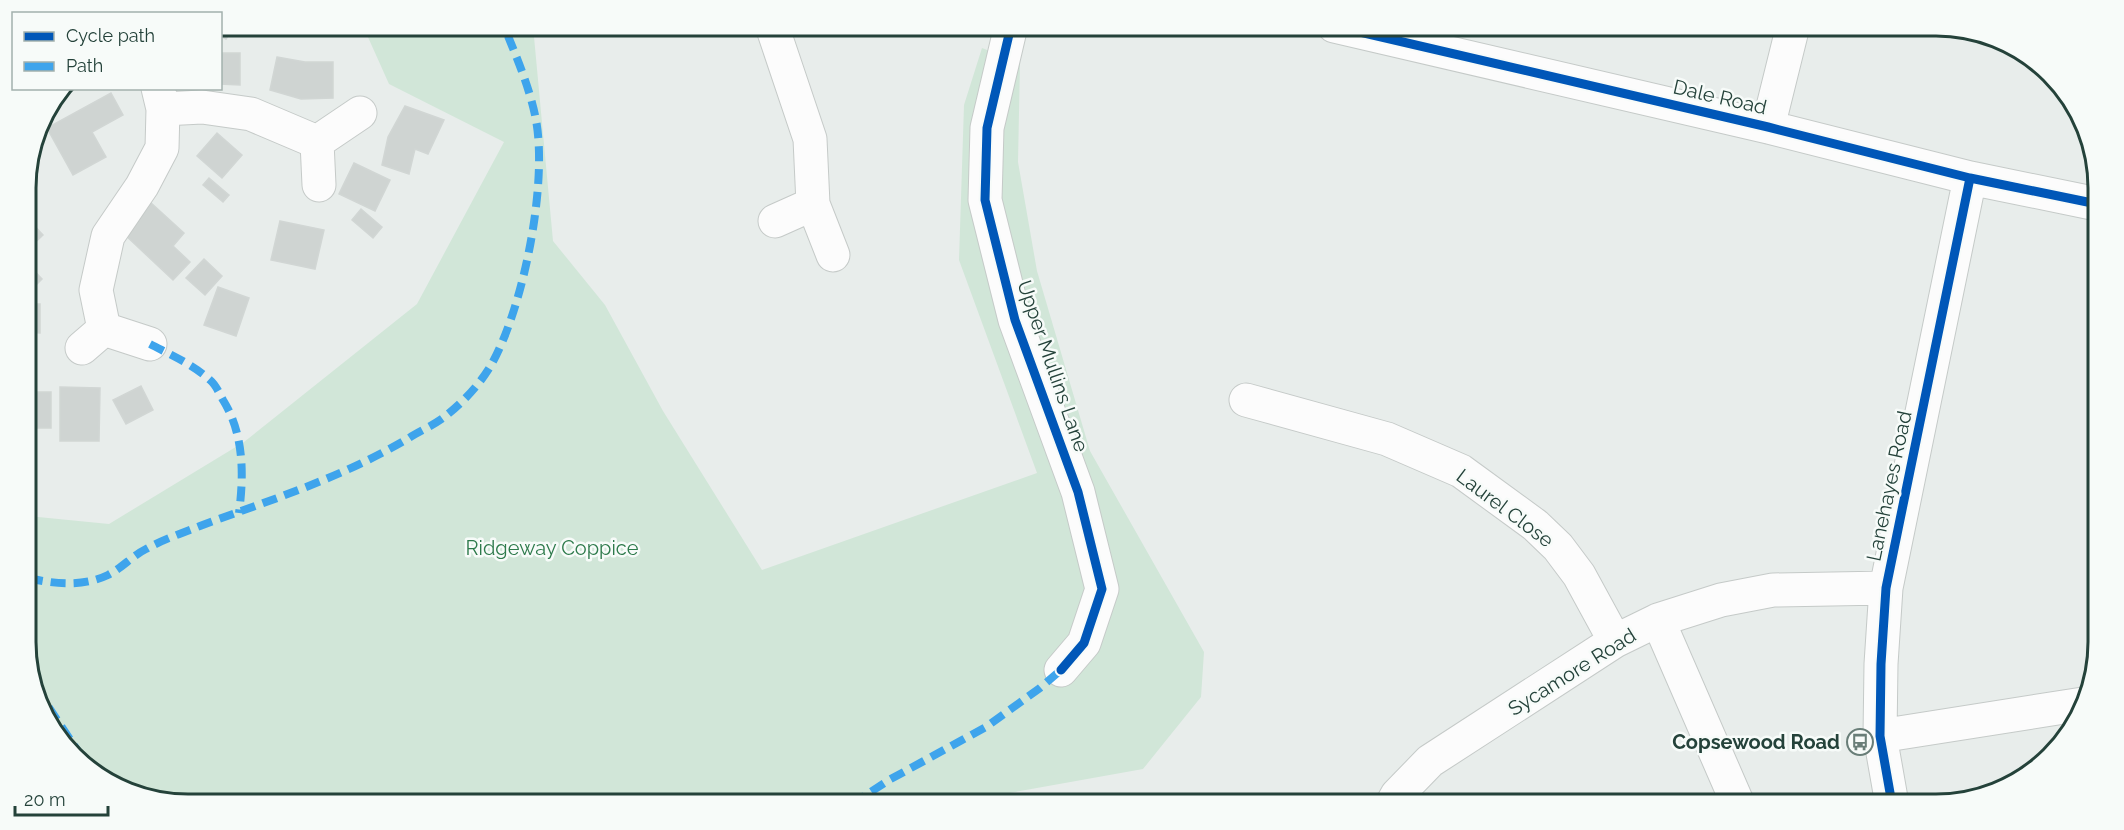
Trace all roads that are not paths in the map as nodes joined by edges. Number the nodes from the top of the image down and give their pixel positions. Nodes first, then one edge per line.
1 (775, 36) edge
2 (1009, 36) edge
3 (1377, 36) edge
4 (1791, 36) edge
5 (160, 99) edge
6 (360, 112) dead end
7 (1768, 127) junction
8 (317, 142) junction
9 (1970, 178) junction
10 (319, 185) dead end
11 (2088, 202) edge
12 (813, 204) junction
13 (775, 221) dead end
14 (833, 255) dead end
15 (150, 344) dead end
16 (1246, 400) dead end
17 (1886, 588) junction
18 (1658, 620) junction
19 (1614, 641) junction
20 (1060, 670) dead end
21 (2074, 705) edge
22 (1880, 736) junction
23 (1398, 794) edge
24 (1734, 794) edge
25 (1890, 794) edge

1 - 12 street
2 - 20 street, Upper Mullins Lane
3 - 7 street, Dale Road
4 - 7 street
5 - 8 street
5 - 15 street
6 - 8 street
7 - 9 street, Dale Road
8 - 10 street
9 - 11 street, Dale Road
9 - 17 street, Lanehayes Road
12 - 13 street
12 - 14 street
16 - 19 street, Laurel Close
17 - 18 street, Sycamore Road
17 - 22 street, Lanehayes Road
18 - 19 street, Sycamore Road
18 - 24 street
19 - 23 street, Sycamore Road
21 - 22 street
22 - 25 street, Lanehayes Road

